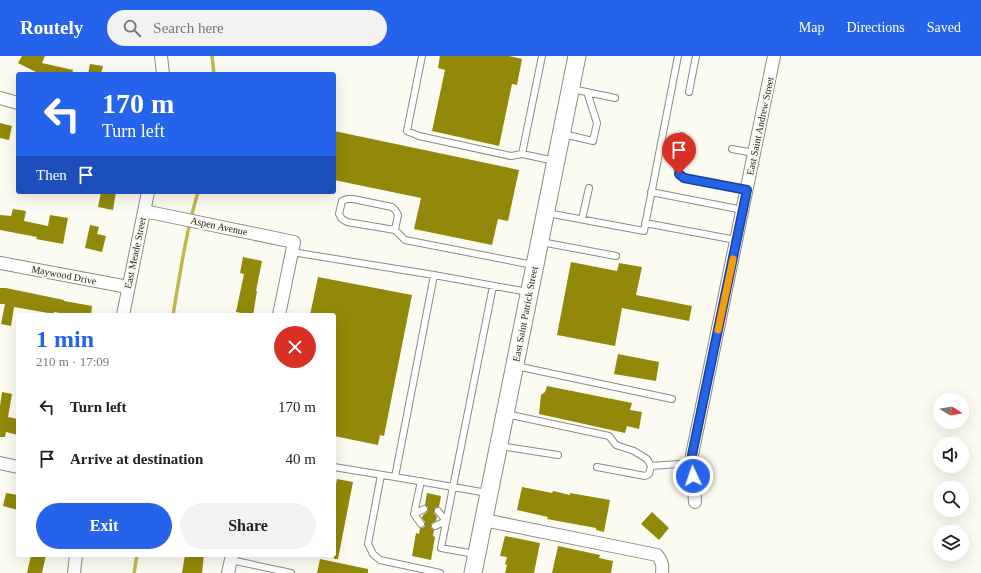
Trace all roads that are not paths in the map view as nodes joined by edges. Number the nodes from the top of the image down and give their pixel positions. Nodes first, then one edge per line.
1 (162, 56) edge
2 (422, 56) edge
3 (542, 56) edge
4 (577, 56) edge
5 (678, 56) edge
6 (696, 56) edge
7 (774, 56) edge
8 (163, 72) edge
9 (570, 89) junction
10 (587, 92) junction
11 (689, 92) dead end
12 (0, 98) edge
13 (615, 98) dead end
14 (16, 102) edge
15 (561, 134) junction
16 (682, 136) dead end
17 (732, 149) dead end
18 (754, 153) junction
19 (522, 154) junction
20 (556, 162) junction
21 (589, 188) dead end
22 (747, 190) junction
23 (651, 192) junction
24 (148, 194) edge
25 (743, 210) junction
26 (144, 211) junction
27 (545, 213) junction
28 (582, 220) junction
29 (645, 224) junction
30 (396, 230) junction
31 (736, 240) junction
32 (539, 242) junction
33 (293, 247) junction
34 (616, 256) dead end
35 (0, 262) edge
36 (535, 266) junction
37 (434, 275) junction
38 (492, 286) junction
39 (128, 287) junction
40 (529, 293) junction
41 (123, 313) edge
42 (279, 313) edge
43 (514, 366) junction
44 (672, 399) dead end
45 (505, 414) junction
46 (498, 446) junction
47 (558, 455) dead end
48 (0, 463) edge
49 (693, 463) junction
50 (597, 466) dead end
51 (651, 466) junction
52 (16, 467) edge
53 (336, 468) edge
54 (381, 475) junction
55 (395, 477) junction
56 (421, 481) junction
57 (453, 488) junction
58 (489, 493) junction
59 (695, 502) dead end
60 (424, 509) dead end
61 (438, 511) dead end
62 (414, 514) junction
63 (484, 520) junction
64 (446, 521) junction
65 (421, 524) dead end
66 (435, 526) dead end
67 (477, 554) junction
68 (76, 557) edge
69 (231, 558) edge
70 (74, 573) edge
71 (228, 573) edge
72 (291, 573) edge
73 (440, 573) edge
74 (473, 573) edge
75 (662, 573) edge

1 - 8 street
2 - 19 lane
3 - 19 lane
4 - 9 main road, East Saint Patrick Street
5 - 23 lane
6 - 11 lane
7 - 18 street, East Saint Andrew Street
9 - 10 lane
9 - 15 main road, East Saint Patrick Street
10 - 13 lane
10 - 15 lane
12 - 14 street
15 - 20 main road, East Saint Patrick Street
16 - 22 lane
17 - 18 lane
18 - 22 street, East Saint Andrew Street
19 - 20 lane
20 - 27 main road, East Saint Patrick Street
21 - 28 lane
22 - 25 street, East Saint Andrew Street
23 - 25 lane
23 - 29 lane
24 - 26 street, East Meade Street
25 - 31 street, East Saint Andrew Street
26 - 33 street, Aspen Avenue
26 - 39 street, East Meade Street
27 - 28 lane
27 - 32 main road, East Saint Patrick Street
28 - 29 lane
29 - 31 lane
30 - 30 lane
30 - 36 lane
31 - 49 street, East Saint Andrew Street
32 - 34 lane
32 - 36 main road, East Saint Patrick Street
33 - 37 lane
33 - 42 street
35 - 39 street, Maywood Drive
36 - 40 main road, East Saint Patrick Street
37 - 38 lane
37 - 55 lane
38 - 40 lane
38 - 57 lane
39 - 41 street, East Meade Street
40 - 43 main road, East Saint Patrick Street
43 - 44 lane
43 - 45 main road, East Saint Patrick Street
45 - 46 main road, East Saint Patrick Street
45 - 51 lane
46 - 47 lane
46 - 58 main road, East Saint Patrick Street
48 - 52 street
49 - 51 lane
49 - 59 street, East Saint Andrew Street
50 - 51 lane
53 - 54 lane
54 - 55 lane
54 - 73 lane
55 - 56 lane
56 - 57 lane
56 - 62 lane
57 - 58 lane
57 - 64 lane
58 - 63 main road, East Saint Patrick Street
60 - 62 lane
61 - 64 lane
62 - 65 lane
63 - 67 main road, East Saint Patrick Street
63 - 75 street
64 - 66 lane
64 - 67 lane
67 - 74 main road, East Saint Patrick Street
68 - 70 street
69 - 71 street
69 - 72 lane

